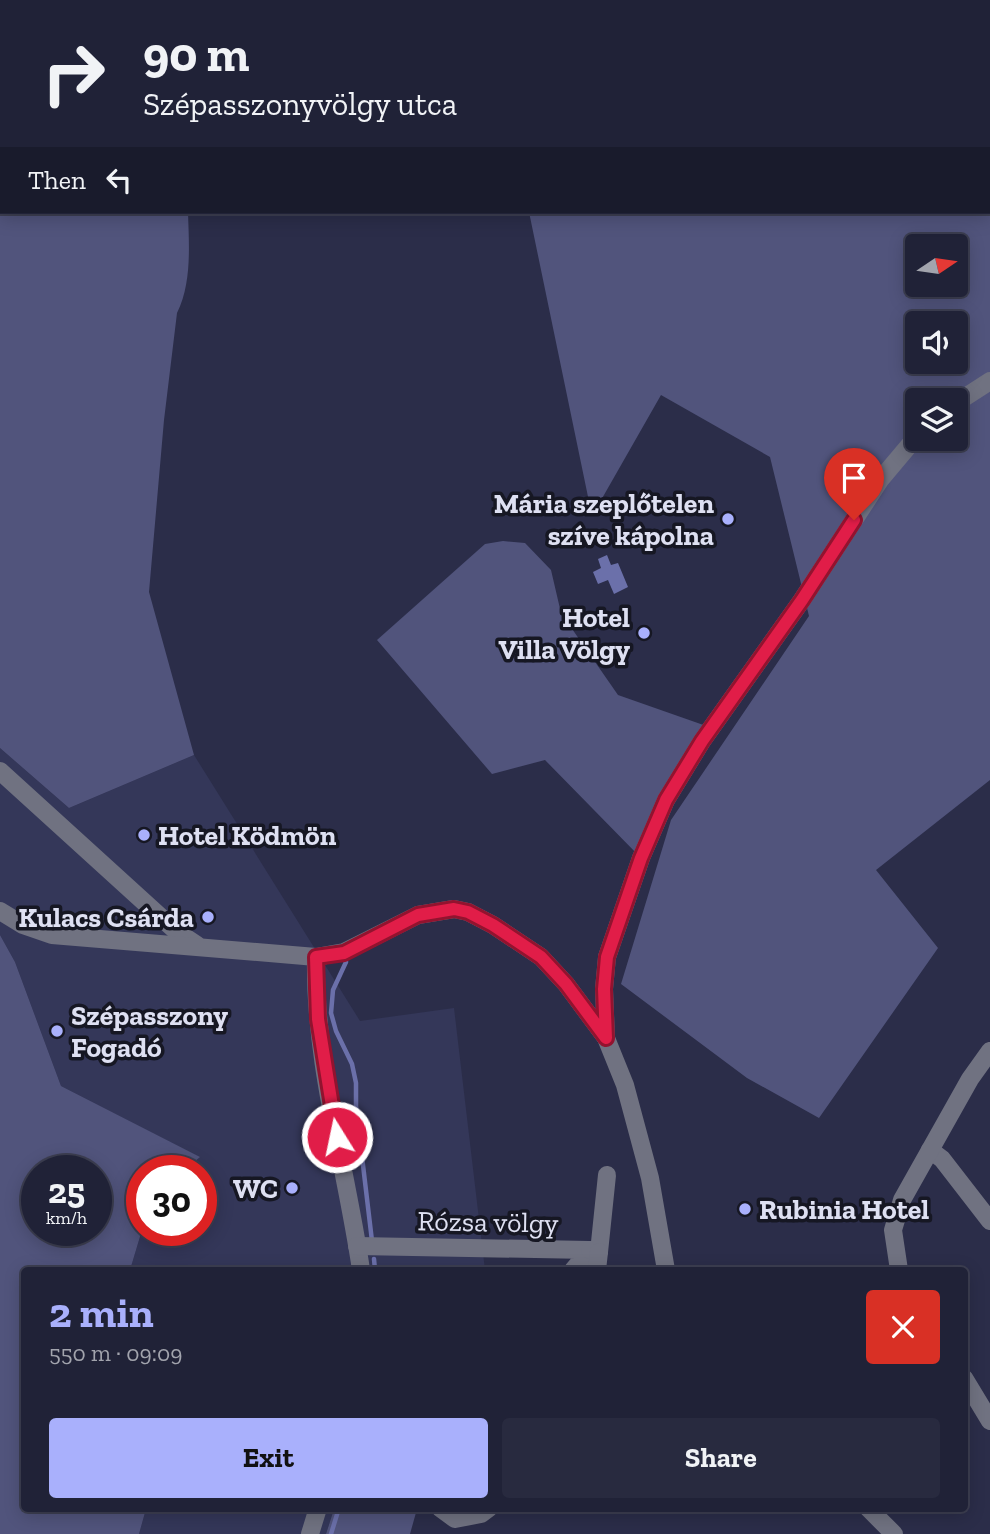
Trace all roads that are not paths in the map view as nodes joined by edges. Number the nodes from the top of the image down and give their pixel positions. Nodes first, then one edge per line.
1 (990, 381) edge
2 (968, 395) edge
3 (905, 450) edge
4 (0, 771) edge
5 (0, 911) edge
6 (200, 947) junction
7 (316, 957) junction
8 (606, 1038) junction
9 (990, 1051) edge
10 (930, 1150) junction
11 (607, 1175) dead end
12 (990, 1221) edge
13 (357, 1246) junction
14 (595, 1251) junction
15 (360, 1267) edge
16 (576, 1267) edge
17 (597, 1267) edge
18 (665, 1267) edge
19 (899, 1267) edge
20 (968, 1385) edge
21 (990, 1421) edge
22 (317, 1512) edge
23 (445, 1512) edge
24 (484, 1512) edge
25 (872, 1512) edge
26 (310, 1534) edge
27 (894, 1534) edge

1 - 2 street
3 - 8 street
4 - 6 street
5 - 6 street
6 - 7 street
7 - 8 street
7 - 13 street
8 - 18 street
9 - 10 street
10 - 12 street
10 - 19 street
11 - 14 street
13 - 14 street, Rózsa völgy
13 - 15 street
14 - 16 street, Rózsa völgy
14 - 17 street
20 - 21 street
22 - 26 street
23 - 24 street
25 - 27 street

